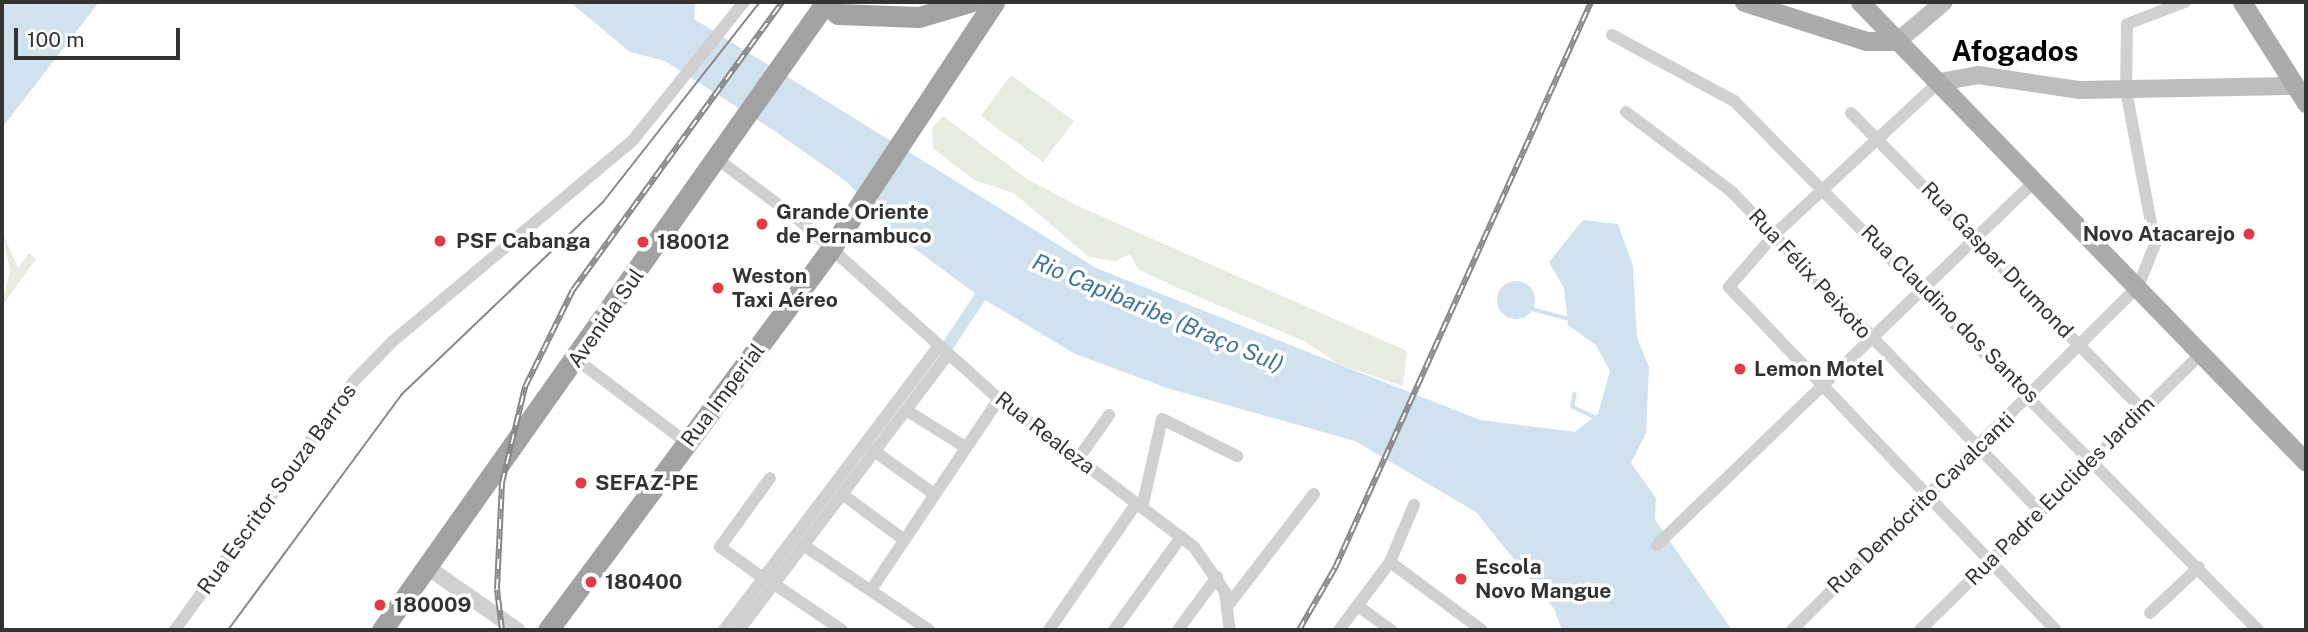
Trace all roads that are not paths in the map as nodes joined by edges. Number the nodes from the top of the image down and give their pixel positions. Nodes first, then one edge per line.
1 (744, 2) edge
2 (825, 2) edge
3 (970, 2) edge
4 (994, 2) edge
5 (1744, 2) edge
6 (1860, 2) edge
7 (1944, 2) edge
8 (2185, 2) edge
9 (2242, 2) edge
10 (1612, 35) dead end
11 (1898, 41) junction
12 (1939, 82) junction
13 (2298, 84) edge
14 (2126, 90) junction
15 (2306, 103) edge
16 (1626, 111) dead end
17 (1851, 113) dead end
18 (1879, 139) junction
19 (716, 158) junction
20 (2035, 181) junction
21 (1825, 188) junction
22 (1774, 235) junction
23 (1978, 238) junction
24 (830, 250) junction
25 (2138, 287) junction
26 (1925, 289) junction
27 (1872, 341) junction
28 (2081, 345) junction
29 (942, 352) junction
30 (2202, 353) junction
31 (577, 360) junction
32 (1821, 389) junction
33 (2032, 395) junction
34 (999, 399) junction
35 (2142, 409) junction
36 (906, 410) junction
37 (1109, 415) dead end
38 (687, 443) junction
39 (1977, 446) junction
40 (965, 447) junction
41 (874, 451) junction
42 (1237, 456) dead end
43 (1078, 458) junction
44 (2093, 458) junction
45 (2306, 462) edge
46 (769, 478) dead end
47 (842, 494) junction
48 (934, 494) junction
49 (1314, 494) dead end
50 (1928, 496) junction
51 (1414, 505) dead end
52 (1139, 506) junction
53 (2040, 511) junction
54 (1181, 537) junction
55 (903, 539) junction
56 (803, 545) junction
57 (1657, 545) dead end
58 (1989, 560) junction
59 (1390, 562) junction
60 (427, 567) junction
61 (2199, 567) junction
62 (1217, 577) junction
63 (768, 581) junction
64 (871, 590) junction
65 (1229, 604) junction
66 (1358, 606) junction
67 (2150, 613) dead end
68 (175, 630) edge
69 (382, 630) edge
70 (517, 630) edge
71 (548, 630) edge
72 (724, 630) edge
73 (739, 630) edge
74 (842, 630) edge
75 (929, 630) edge
76 (1049, 630) edge
77 (1114, 630) edge
78 (1178, 630) edge
79 (1230, 630) edge
80 (1339, 630) edge
81 (1391, 630) edge
82 (1482, 630) edge
83 (1792, 630) edge
84 (1920, 630) edge
85 (2056, 630) edge
86 (2258, 630) edge

1 - 68 street, Rua Escritor Souza Barros
2 - 3 highway
2 - 19 highway, Avenida Sul
4 - 24 highway, Rua Imperial
5 - 11 main road
6 - 11 main road
7 - 11 main road
8 - 14 street
9 - 13 main road
10 - 21 street, Rua Claudino dos Santos
11 - 12 main road
12 - 14 main road
12 - 18 street
12 - 20 main road
13 - 14 main road
13 - 15 main road
14 - 25 street
16 - 22 street, Rua Félix Peixoto
17 - 18 street, Rua Gaspar Drumond
18 - 21 street
18 - 23 street, Rua Gaspar Drumond
19 - 24 street, Rua Realeza
19 - 31 highway, Avenida Sul
20 - 23 street
20 - 25 main road
21 - 22 street
21 - 26 street, Rua Claudino dos Santos
22 - 27 street, Rua Félix Peixoto
22 - 32 street
23 - 26 street
23 - 28 street, Rua Gaspar Drumond
24 - 29 street, Rua Realeza
24 - 38 highway, Rua Imperial
25 - 28 street, Rua Demócrito Cavalcanti
25 - 30 main road
26 - 27 street
26 - 33 street, Rua Claudino dos Santos
27 - 32 street
27 - 39 street, Rua Félix Peixoto
28 - 33 street, Rua Demócrito Cavalcanti
28 - 35 street, Rua Gaspar Drumond
29 - 34 street, Rua Realeza
29 - 36 street
29 - 63 street
30 - 35 street, Rua Padre Euclides Jardim
30 - 45 main road
31 - 38 street
31 - 60 highway, Avenida Sul
32 - 50 street
32 - 57 street
33 - 39 street, Rua Demócrito Cavalcanti
33 - 44 street, Rua Claudino dos Santos
34 - 40 street
34 - 43 street, Rua Realeza
35 - 44 street, Rua Padre Euclides Jardim
36 - 40 street
36 - 41 street
37 - 43 street
38 - 71 highway, Rua Imperial
39 - 50 street, Rua Demócrito Cavalcanti
39 - 53 street, Rua Félix Peixoto
40 - 48 street
41 - 47 street
41 - 48 street
42 - 52 street
43 - 52 street, Rua Realeza
44 - 53 street, Rua Padre Euclides Jardim
44 - 61 street, Rua Claudino dos Santos
46 - 63 street
47 - 55 street
47 - 56 street
48 - 55 street
49 - 65 street
50 - 58 street
50 - 83 street, Rua Demócrito Cavalcanti
51 - 59 street
52 - 54 street, Rua Realeza
52 - 76 street
53 - 58 street, Rua Padre Euclides Jardim
54 - 62 street, Rua Realeza
54 - 77 street
55 - 64 street
56 - 63 street
56 - 64 street
58 - 84 street, Rua Padre Euclides Jardim
58 - 85 street
59 - 66 street
59 - 82 street
60 - 69 highway, Avenida Sul
60 - 70 street
61 - 67 street
61 - 86 street, Rua Claudino dos Santos
62 - 65 street, Rua Realeza
62 - 78 street
63 - 72 street
63 - 73 street
63 - 74 street
64 - 75 street
65 - 79 street, Rua Realeza
66 - 80 street
66 - 81 street

